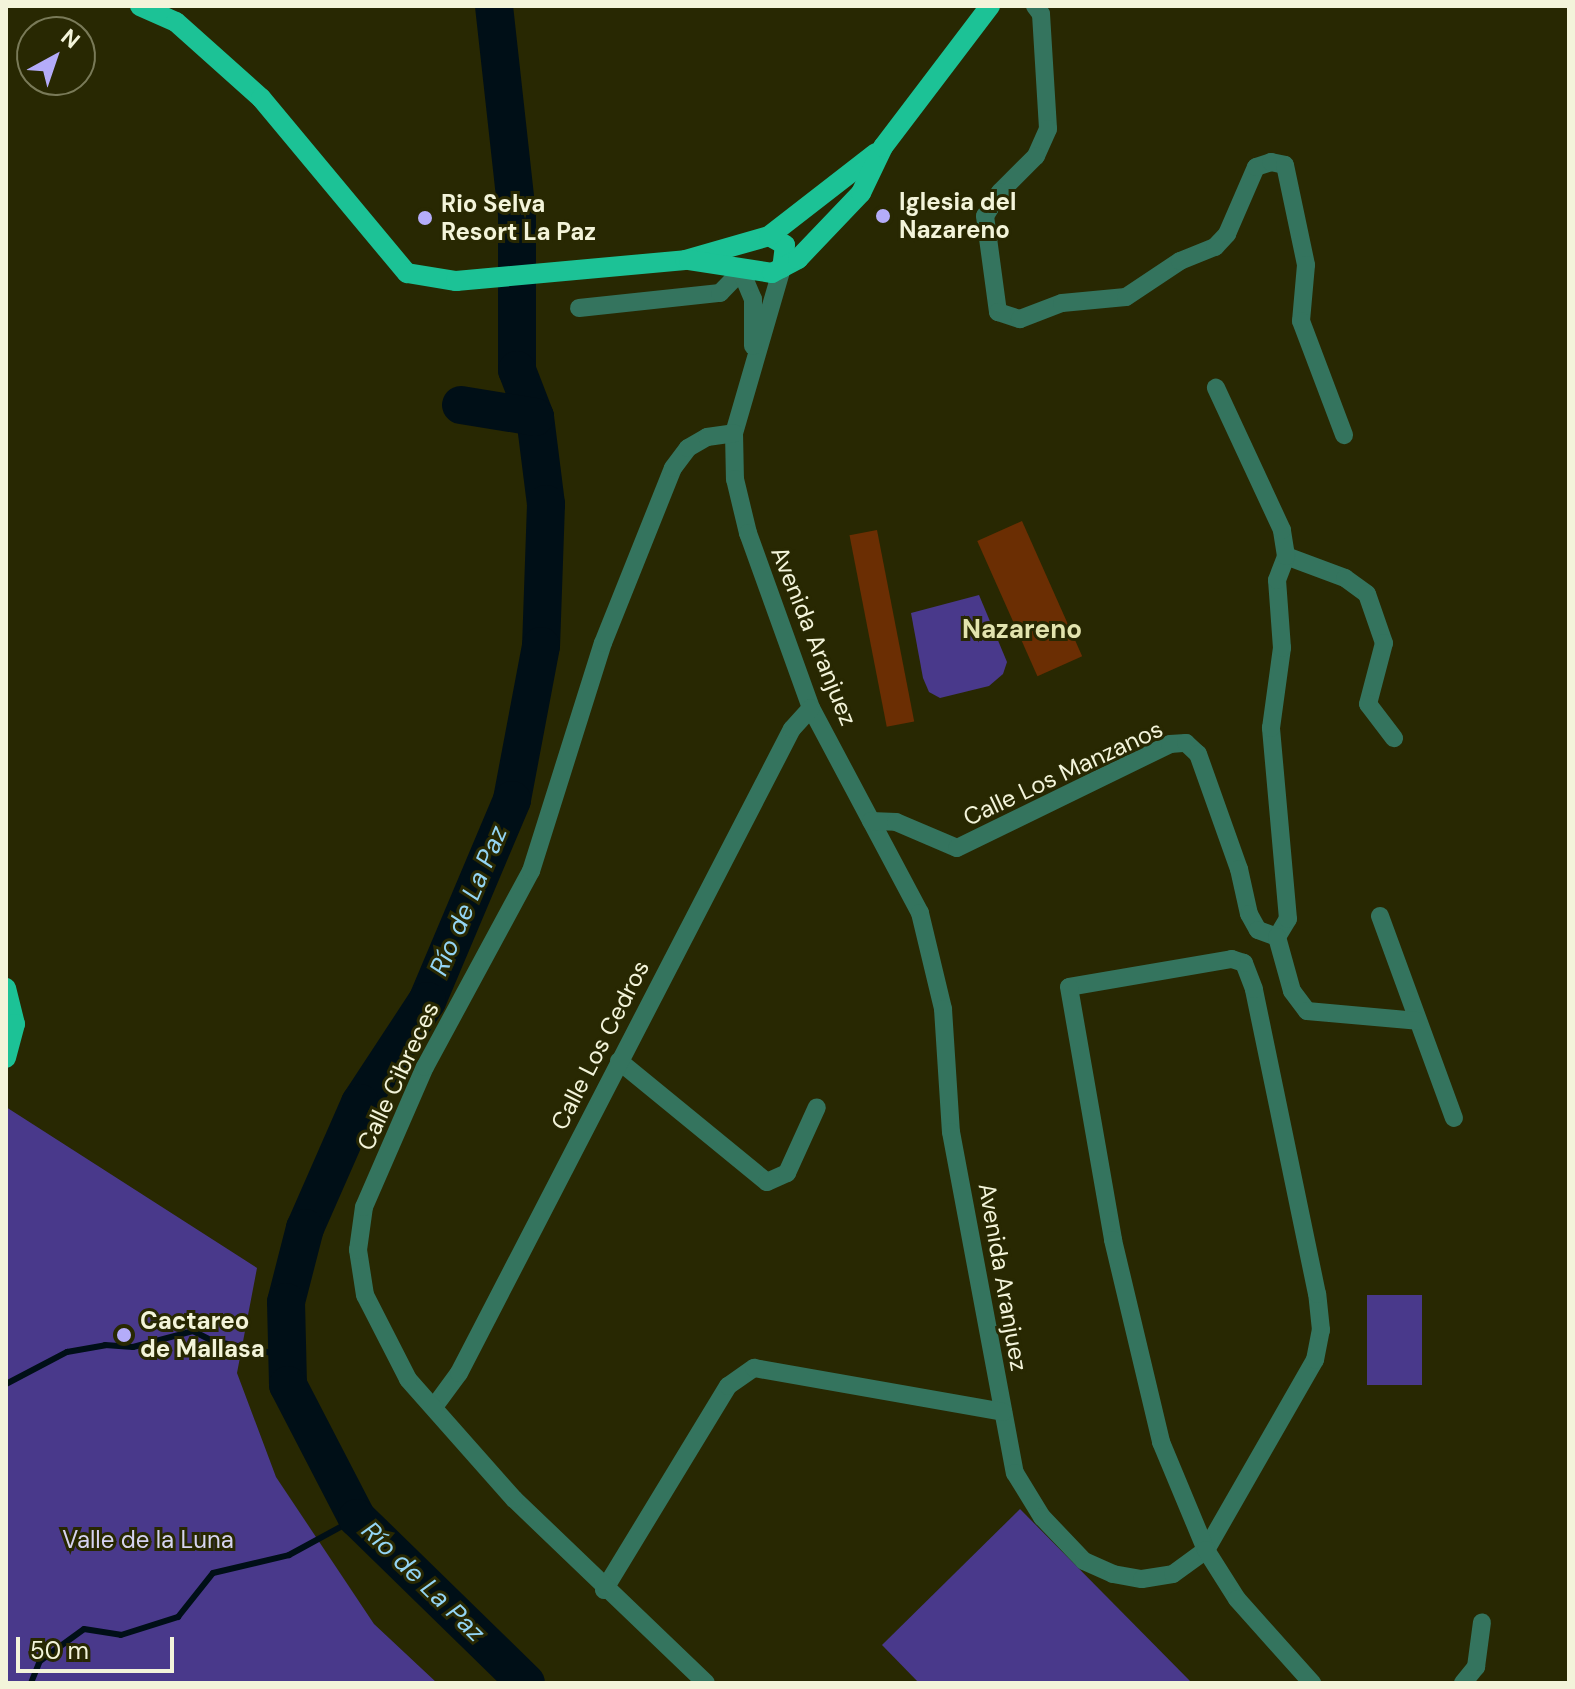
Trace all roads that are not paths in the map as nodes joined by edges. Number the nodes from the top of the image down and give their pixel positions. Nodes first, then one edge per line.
1 (140, 6) edge
2 (990, 6) edge
3 (1035, 6) edge
4 (883, 147) junction
5 (763, 238) junction
6 (685, 260) junction
7 (774, 270) junction
8 (741, 271) junction
9 (579, 308) dead end
10 (753, 361) junction
11 (1216, 388) dead end
12 (734, 433) junction
13 (1344, 435) dead end
14 (1286, 556) junction
15 (811, 708) junction
16 (1394, 738) dead end
17 (871, 821) junction
18 (1380, 916) dead end
19 (1277, 937) junction
20 (6, 988) edge
21 (1418, 1021) junction
22 (6, 1058) edge
23 (619, 1061) junction
24 (817, 1107) dead end
25 (1454, 1118) dead end
26 (434, 1407) junction
27 (1003, 1412) junction
28 (1206, 1550) junction
29 (604, 1590) junction
30 (1482, 1622) dead end
31 (706, 1683) edge
32 (1312, 1683) edge
33 (1463, 1683) edge

1 - 6 main road
2 - 4 main road
3 - 13 street
4 - 5 main road
4 - 7 main road
5 - 6 main road
5 - 7 main road
5 - 7 main road
6 - 8 main road
7 - 8 main road
7 - 10 street, Avenida Aranjuez
8 - 9 street
8 - 10 street
10 - 12 street, Avenida Aranjuez
11 - 14 street
12 - 15 street, Avenida Aranjuez
12 - 26 street, Calle Cibreces
14 - 16 street
14 - 19 street
15 - 17 street, Avenida Aranjuez
15 - 23 street, Calle Los Cedros
17 - 19 street, Calle Los Manzanos
17 - 27 street, Avenida Aranjuez
18 - 21 street
19 - 21 street
20 - 22 main road
21 - 25 street
23 - 24 street
23 - 26 street, Calle Los Cedros
26 - 29 street, Calle Cibreces
27 - 28 street, Avenida Aranjuez
27 - 29 street
28 - 28 street, Avenida Aranjuez
28 - 32 street
29 - 31 street, Calle Cibreces
30 - 33 street

